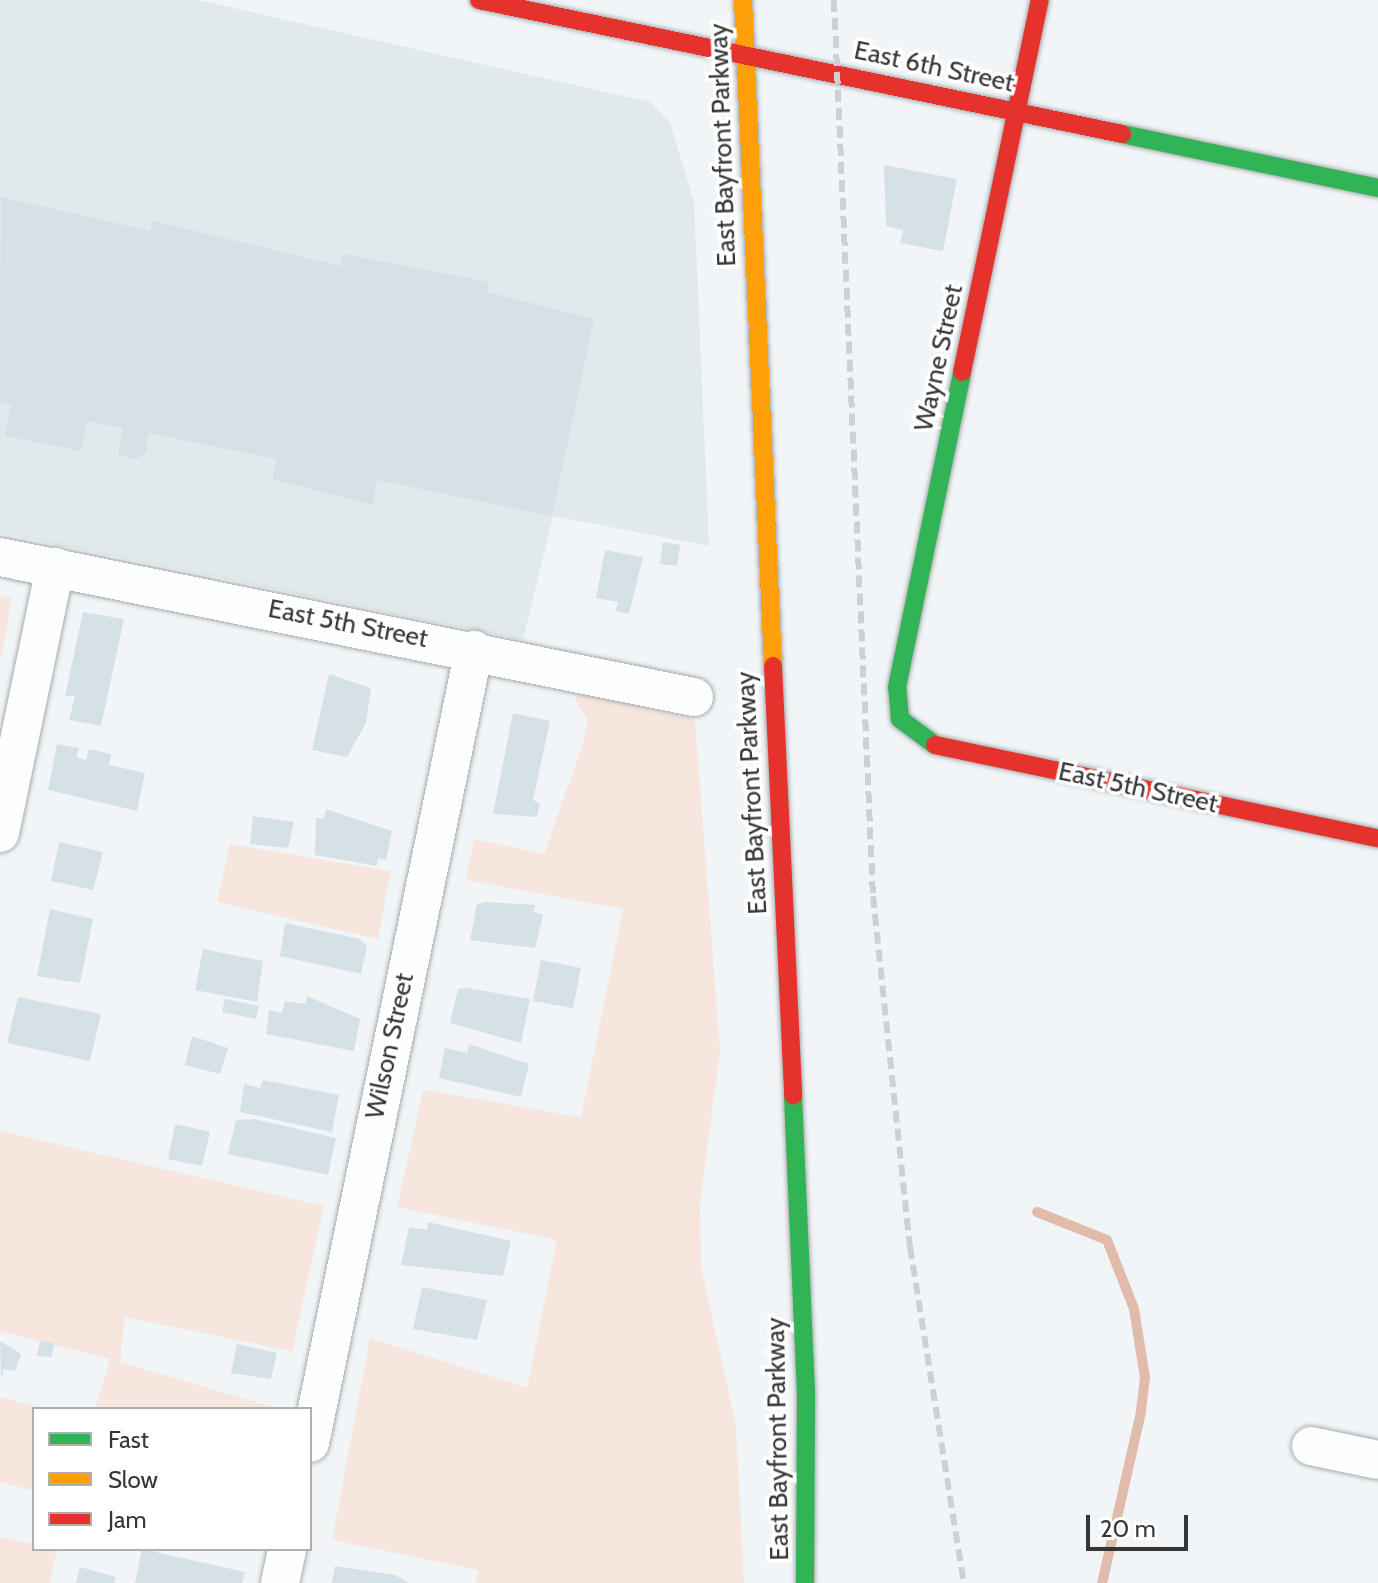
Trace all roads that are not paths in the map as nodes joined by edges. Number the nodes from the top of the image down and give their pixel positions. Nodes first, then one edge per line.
1 (479, 0) edge
2 (743, 0) edge
3 (1040, 0) edge
4 (745, 54) junction
5 (1017, 110) junction
6 (1378, 188) edge
7 (0, 557) edge
8 (55, 567) junction
9 (474, 650) junction
10 (694, 697) dead end
11 (904, 727) joint
12 (0, 833) edge
13 (1378, 838) edge
14 (312, 1433) edge
15 (1311, 1446) dead end
16 (1378, 1460) edge
17 (287, 1551) edge
18 (280, 1583) edge
19 (805, 1583) edge

1 - 4 main road, East 6th Street
2 - 4 main road, East Bayfront Parkway
3 - 5 main road, Wayne Street
4 - 5 main road, East 6th Street
4 - 19 main road, East Bayfront Parkway
5 - 6 main road, East 6th Street
5 - 11 main road, Wayne Street
7 - 8 street, East 5th Street
8 - 9 street, East 5th Street
8 - 12 street
9 - 10 street, East 5th Street
9 - 14 street, Wilson Street
11 - 13 main road, East 5th Street
15 - 16 street
17 - 18 street

